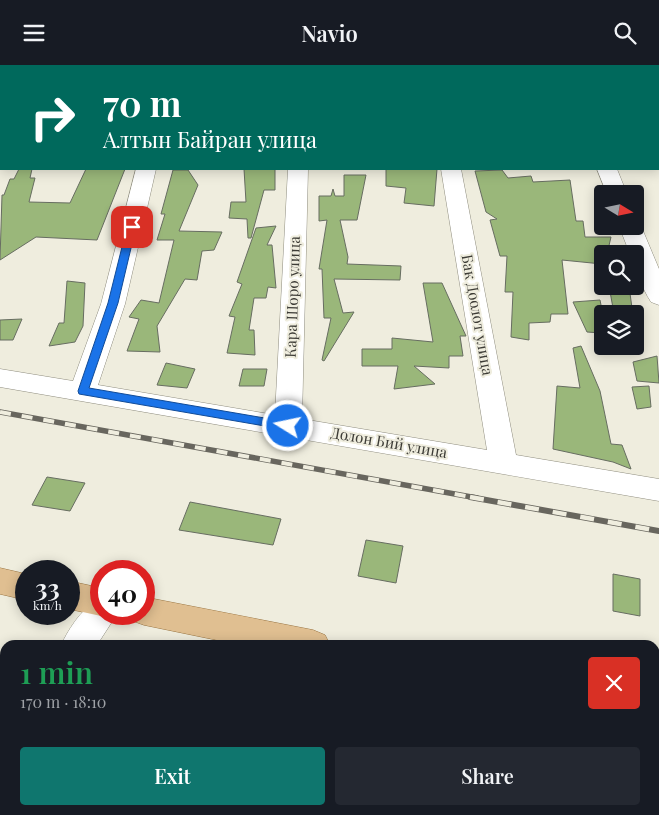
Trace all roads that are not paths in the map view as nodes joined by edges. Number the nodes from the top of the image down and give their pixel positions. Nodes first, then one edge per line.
1 (146, 170) edge
2 (298, 170) edge
3 (451, 170) edge
4 (607, 170) edge
5 (613, 185) edge
6 (634, 235) edge
7 (659, 297) edge
8 (0, 378) edge
9 (83, 391) junction
10 (288, 426) junction
11 (503, 462) junction
12 (659, 489) edge
13 (0, 581) edge
14 (15, 584) edge
15 (155, 613) edge
16 (92, 625) edge
17 (82, 640) edge
18 (288, 640) edge

1 - 9 street
2 - 10 street, Кара Шоро улица
3 - 11 street, Бак Доолот улица
4 - 5 street
6 - 7 street
8 - 9 street, Долон Бий улица
9 - 10 street, Долон Бий улица
10 - 11 street, Долон Бий улица
11 - 12 street, Долон Бий улица
13 - 14 main road
15 - 18 main road
16 - 17 street

